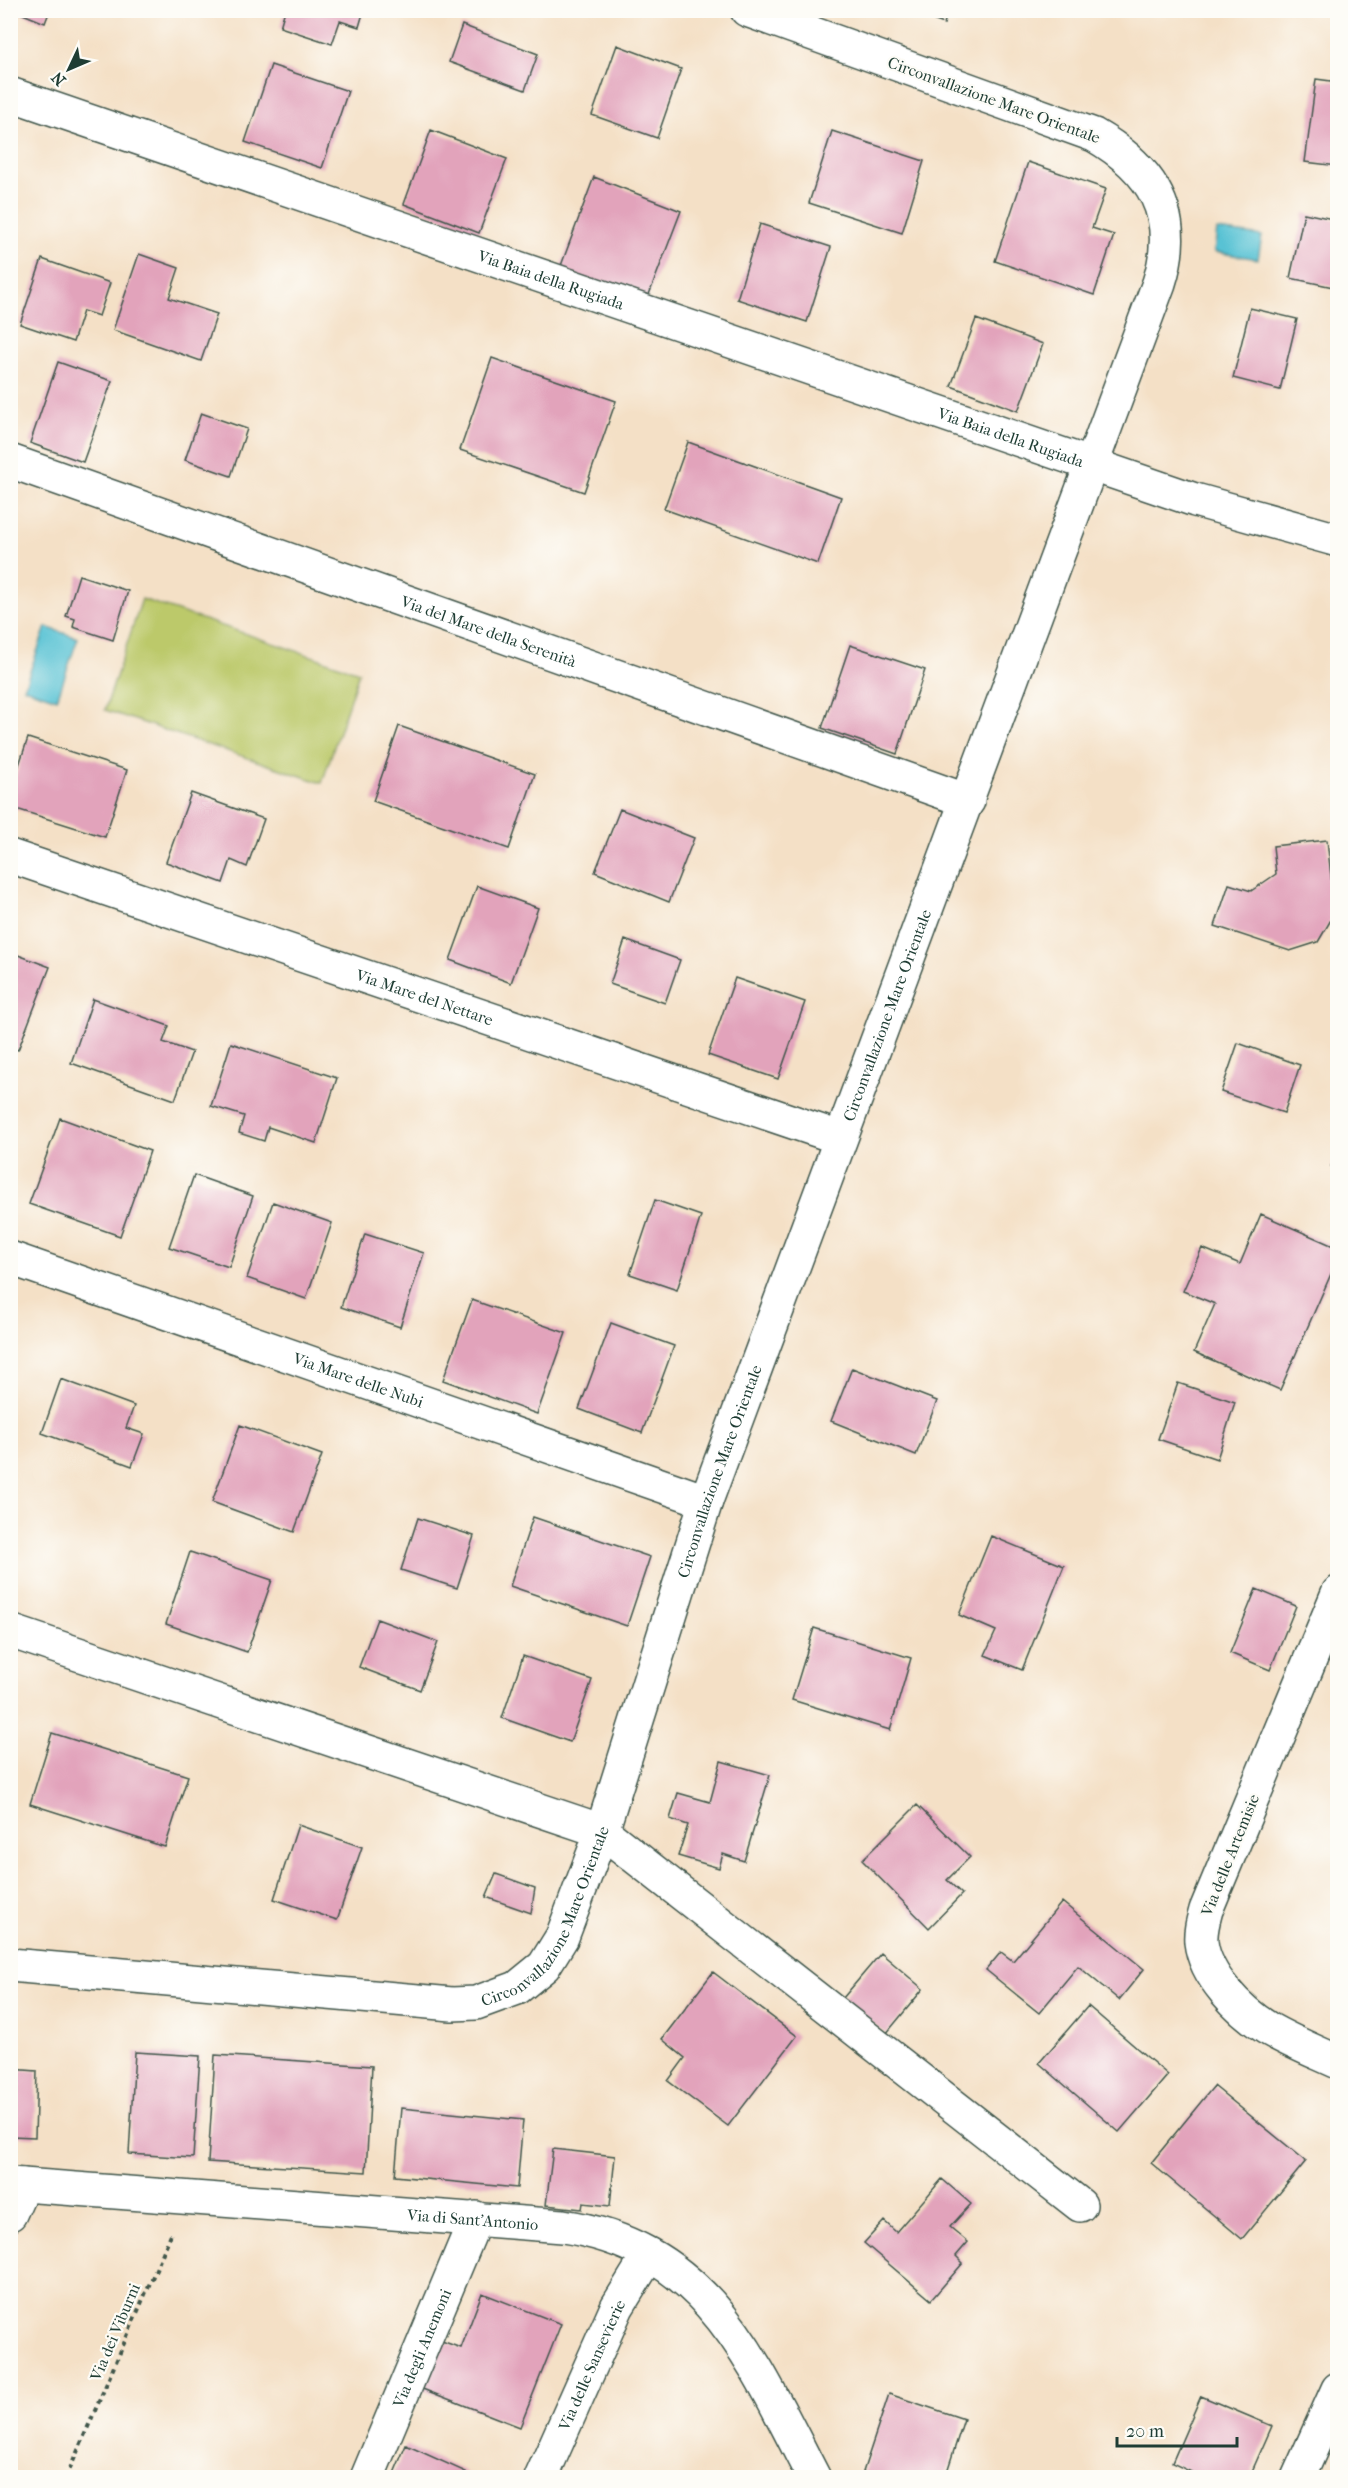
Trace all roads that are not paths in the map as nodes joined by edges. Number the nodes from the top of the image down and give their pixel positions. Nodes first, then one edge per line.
1 (747, 10) edge
2 (10, 94) edge
3 (10, 461) edge
4 (1089, 465) junction
5 (1338, 540) edge
6 (968, 801) junction
7 (10, 856) edge
8 (840, 1138) junction
9 (10, 1258) edge
10 (706, 1501) junction
11 (1338, 1593) edge
12 (10, 1631) edge
13 (602, 1831) junction
14 (10, 1965) edge
15 (1338, 2062) edge
16 (17, 2185) edge
17 (1080, 2205) dead end
18 (10, 2214) edge
19 (476, 2218) junction
20 (649, 2254) junction
21 (1338, 2389) edge
22 (367, 2478) edge
23 (541, 2478) edge
24 (814, 2478) edge
25 (1298, 2478) edge

1 - 4 street, Circonvallazione Mare Orientale
2 - 4 street, Via Baia della Rugiada
3 - 6 street, Via del Mare della Serenità
4 - 5 street
4 - 6 street, Circonvallazione Mare Orientale
6 - 8 street, Circonvallazione Mare Orientale
7 - 8 street, Via Mare del Nettare
8 - 10 street, Circonvallazione Mare Orientale
9 - 10 street, Via Mare delle Nubi
10 - 13 street, Circonvallazione Mare Orientale
11 - 15 street, Via delle Artemisie
12 - 13 street
13 - 14 street, Circonvallazione Mare Orientale
13 - 17 street
16 - 18 street
16 - 19 street, Via di Sant'Antonio
19 - 20 street, Via di Sant'Antonio
19 - 22 street, Via degli Anemoni
20 - 23 street, Via delle Sansevierie
20 - 24 street, Via di Sant'Antonio
21 - 25 street

